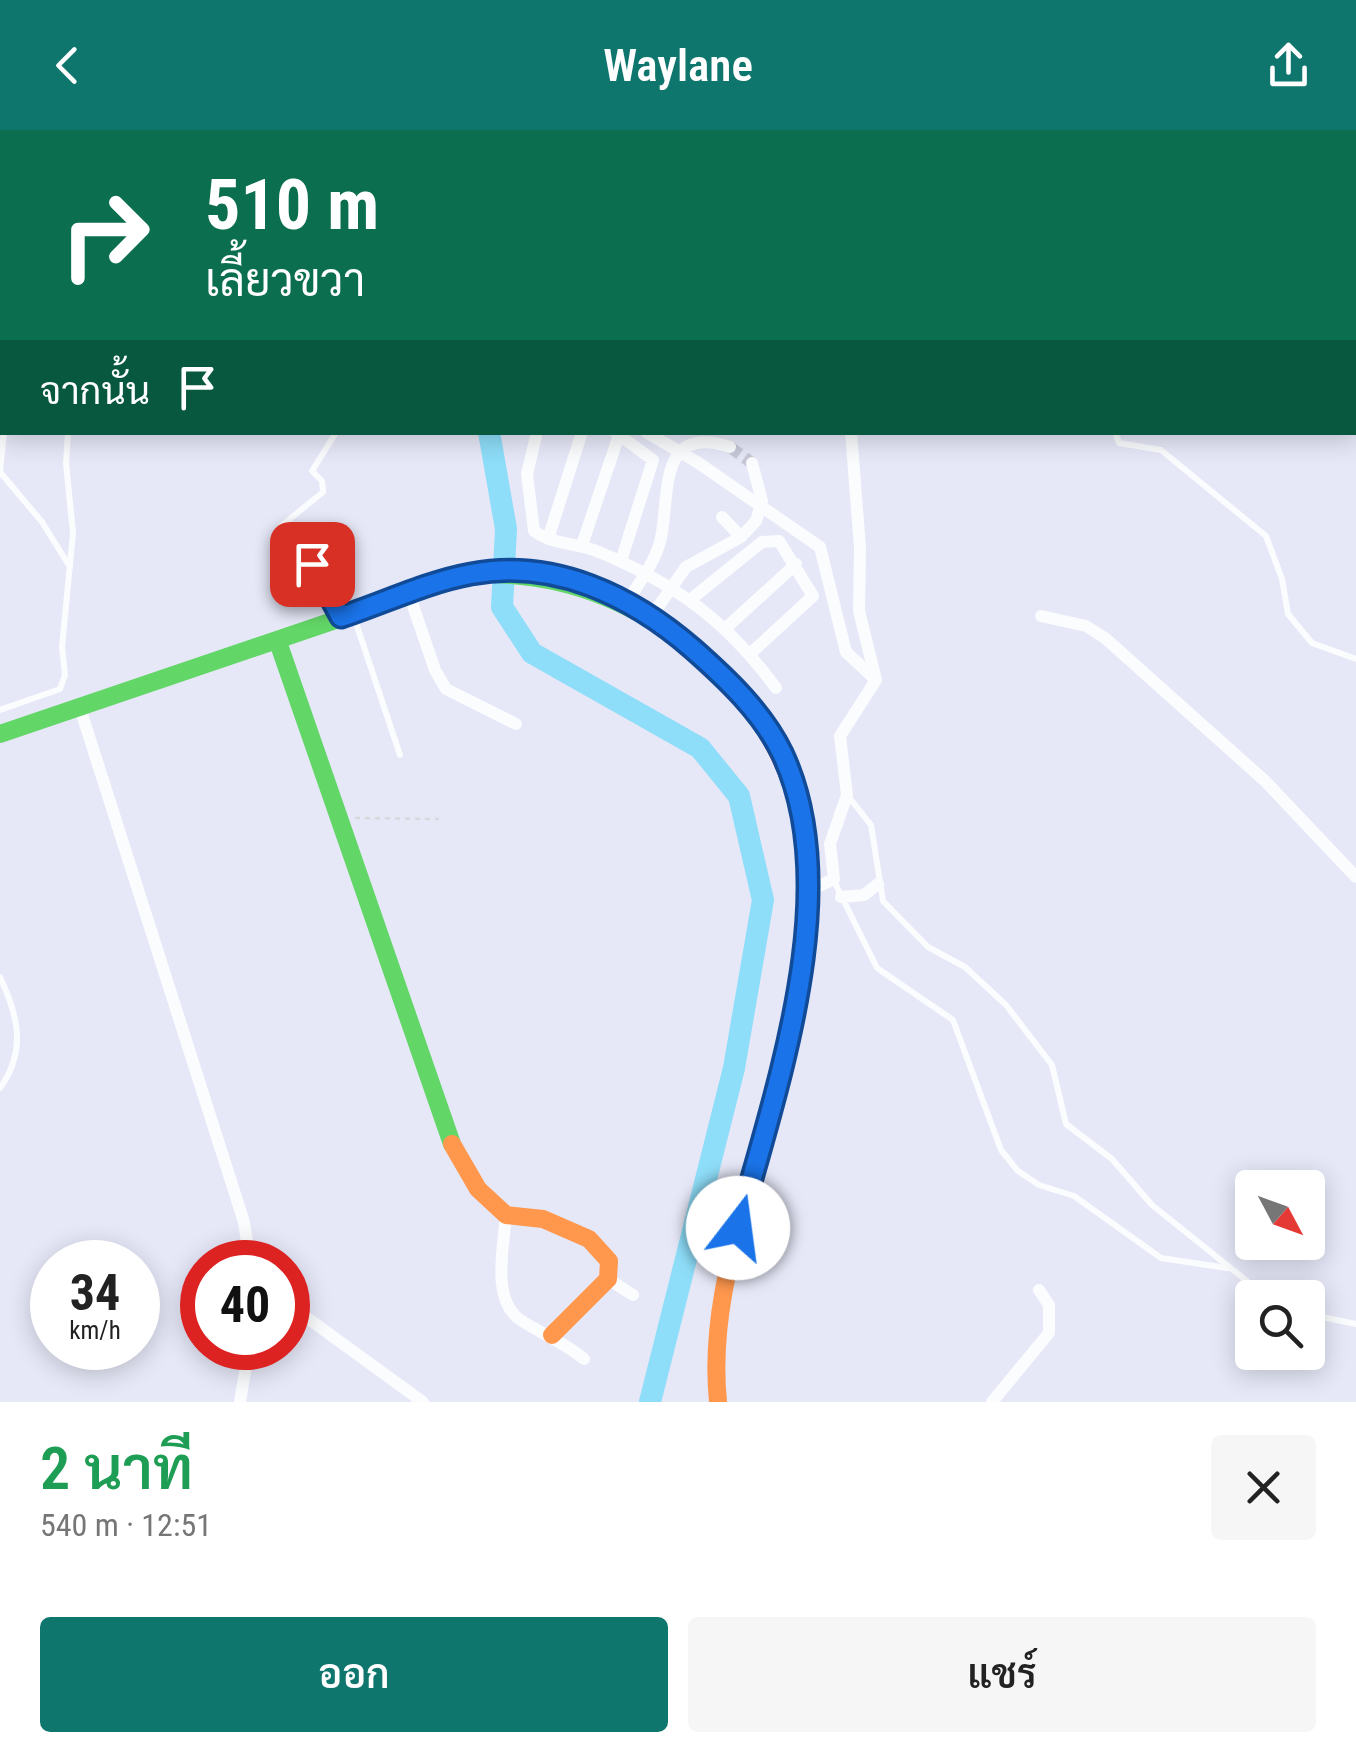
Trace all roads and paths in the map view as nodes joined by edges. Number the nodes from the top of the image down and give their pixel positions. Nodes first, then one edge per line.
1 (4, 435) edge
2 (68, 435) edge
3 (333, 435) edge
4 (536, 435) edge
5 (581, 435) edge
6 (617, 435) edge
7 (618, 435) edge
8 (650, 435) edge
9 (851, 435) edge
10 (1116, 435) edge
11 (730, 447) tunnel mouth
12 (752, 463) dead end
13 (722, 518) dead end
14 (741, 537) junction
15 (548, 539) junction
16 (582, 545) junction
17 (621, 561) junction
18 (796, 564) junction
19 (70, 568) junction
20 (646, 572) junction
21 (672, 588) junction
22 (409, 594) junction
23 (690, 600) junction
24 (628, 601) junction
25 (347, 615) junction
26 (651, 616) junction
27 (1041, 616) dead end
28 (727, 627) junction
29 (278, 642) junction
30 (750, 653) junction
31 (1356, 659) edge
32 (876, 680) junction
33 (776, 688) dead end
34 (80, 708) junction
35 (0, 710) edge
36 (516, 724) dead end
37 (0, 734) edge
38 (400, 755) dead end
39 (847, 796) junction
40 (339, 818) junction
41 (439, 820) dead end
42 (1356, 877) edge
43 (834, 880) junction
44 (878, 884) junction
45 (806, 892) junction
46 (842, 897) junction
47 (0, 976) edge
48 (0, 1088) edge
49 (506, 1214) junction
50 (247, 1240) edge
51 (1229, 1268) junction
52 (608, 1278) junction
53 (1245, 1280) edge
54 (1039, 1290) dead end
55 (633, 1296) dead end
56 (1325, 1318) edge
57 (310, 1320) edge
58 (1356, 1324) edge
59 (552, 1335) junction
60 (584, 1359) dead end
61 (245, 1370) edge
62 (240, 1402) edge
63 (424, 1402) edge
64 (718, 1402) edge
65 (992, 1402) edge

1 - 19 lane
2 - 19 lane
3 - 25 lane
4 - 15 street
5 - 15 street
6 - 16 street
7 - 17 street
8 - 32 street
9 - 32 street
10 - 31 lane
11 - 20 street
12 - 14 street
13 - 14 street
14 - 21 street
15 - 16 street
16 - 17 street
17 - 20 street
18 - 23 street
18 - 28 street
18 - 30 street
19 - 35 lane
20 - 21 street
20 - 24 street
21 - 23 street
21 - 26 street
22 - 24 street
22 - 25 street
22 - 36 street
23 - 28 street
24 - 26 street
25 - 29 street
25 - 38 lane
26 - 45 street
27 - 42 street
28 - 30 street
29 - 34 street
29 - 40 street
30 - 33 street
32 - 39 street
34 - 37 street
34 - 50 street
39 - 43 street
39 - 44 lane
40 - 41 path
40 - 49 street
43 - 45 street
43 - 46 lane
44 - 46 street
44 - 51 lane
45 - 64 street
46 - 51 lane
47 - 48 lane
49 - 52 street
49 - 59 street
51 - 53 lane
52 - 55 street
52 - 59 street
54 - 65 street
56 - 58 lane
57 - 63 street
59 - 60 street
61 - 62 street

